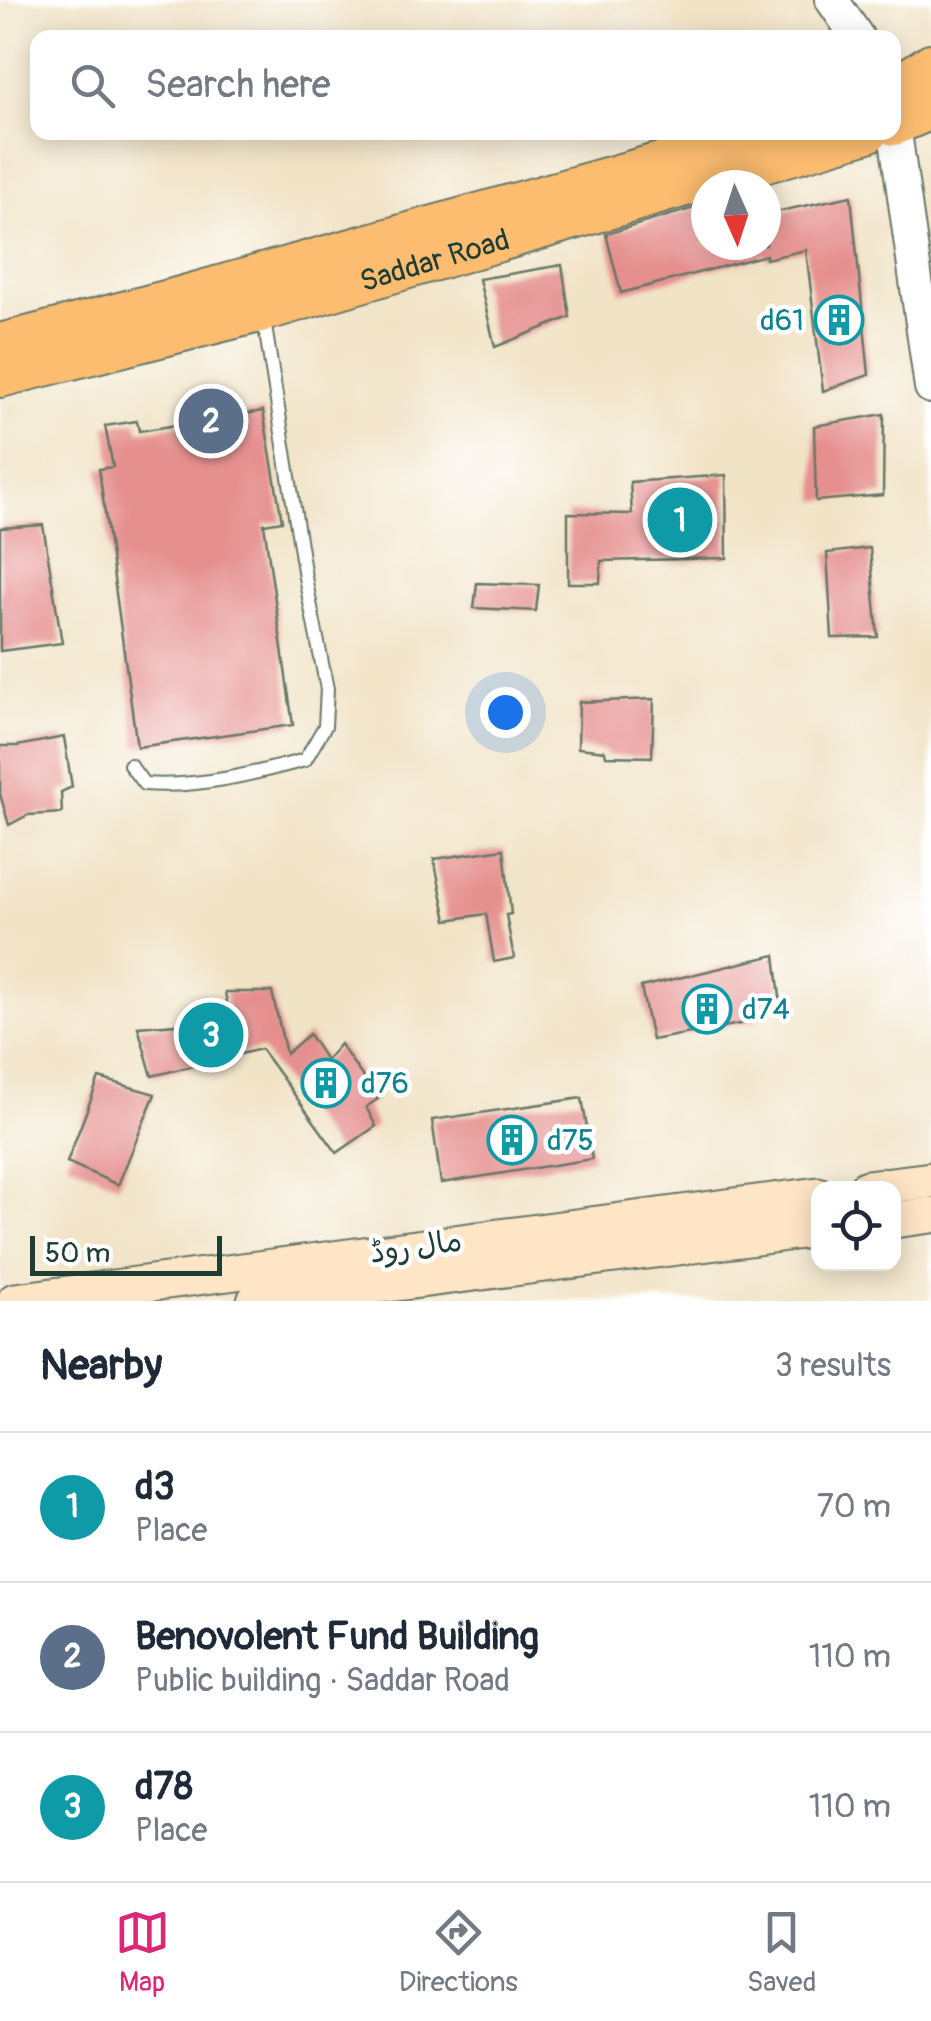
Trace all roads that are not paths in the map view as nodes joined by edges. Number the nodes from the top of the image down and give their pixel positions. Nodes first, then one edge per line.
1 (832, 0) edge
2 (853, 30) edge
3 (931, 64) edge
4 (901, 83) edge
5 (931, 108) edge
6 (901, 122) edge
7 (743, 140) edge
8 (841, 140) edge
9 (896, 140) edge
10 (262, 311) junction
11 (0, 344) edge
12 (0, 377) edge
13 (931, 387) edge
14 (130, 766) dead end
15 (931, 1180) edge
16 (901, 1184) edge
17 (811, 1196) edge
18 (931, 1215) edge
19 (901, 1219) edge
20 (811, 1230) edge
21 (510, 1251) junction
22 (14, 1301) edge
23 (255, 1301) edge

1 - 2 street
3 - 4 main road
5 - 6 main road
7 - 11 main road, Saddar Road
8 - 10 main road, Saddar Road
9 - 13 street
10 - 12 main road, Saddar Road
10 - 14 lane
15 - 16 main road
17 - 21 main road, مال روڈ
18 - 19 main road
20 - 21 main road, مال روڈ
21 - 22 main road, مال روڈ
21 - 23 main road, مال روڈ

